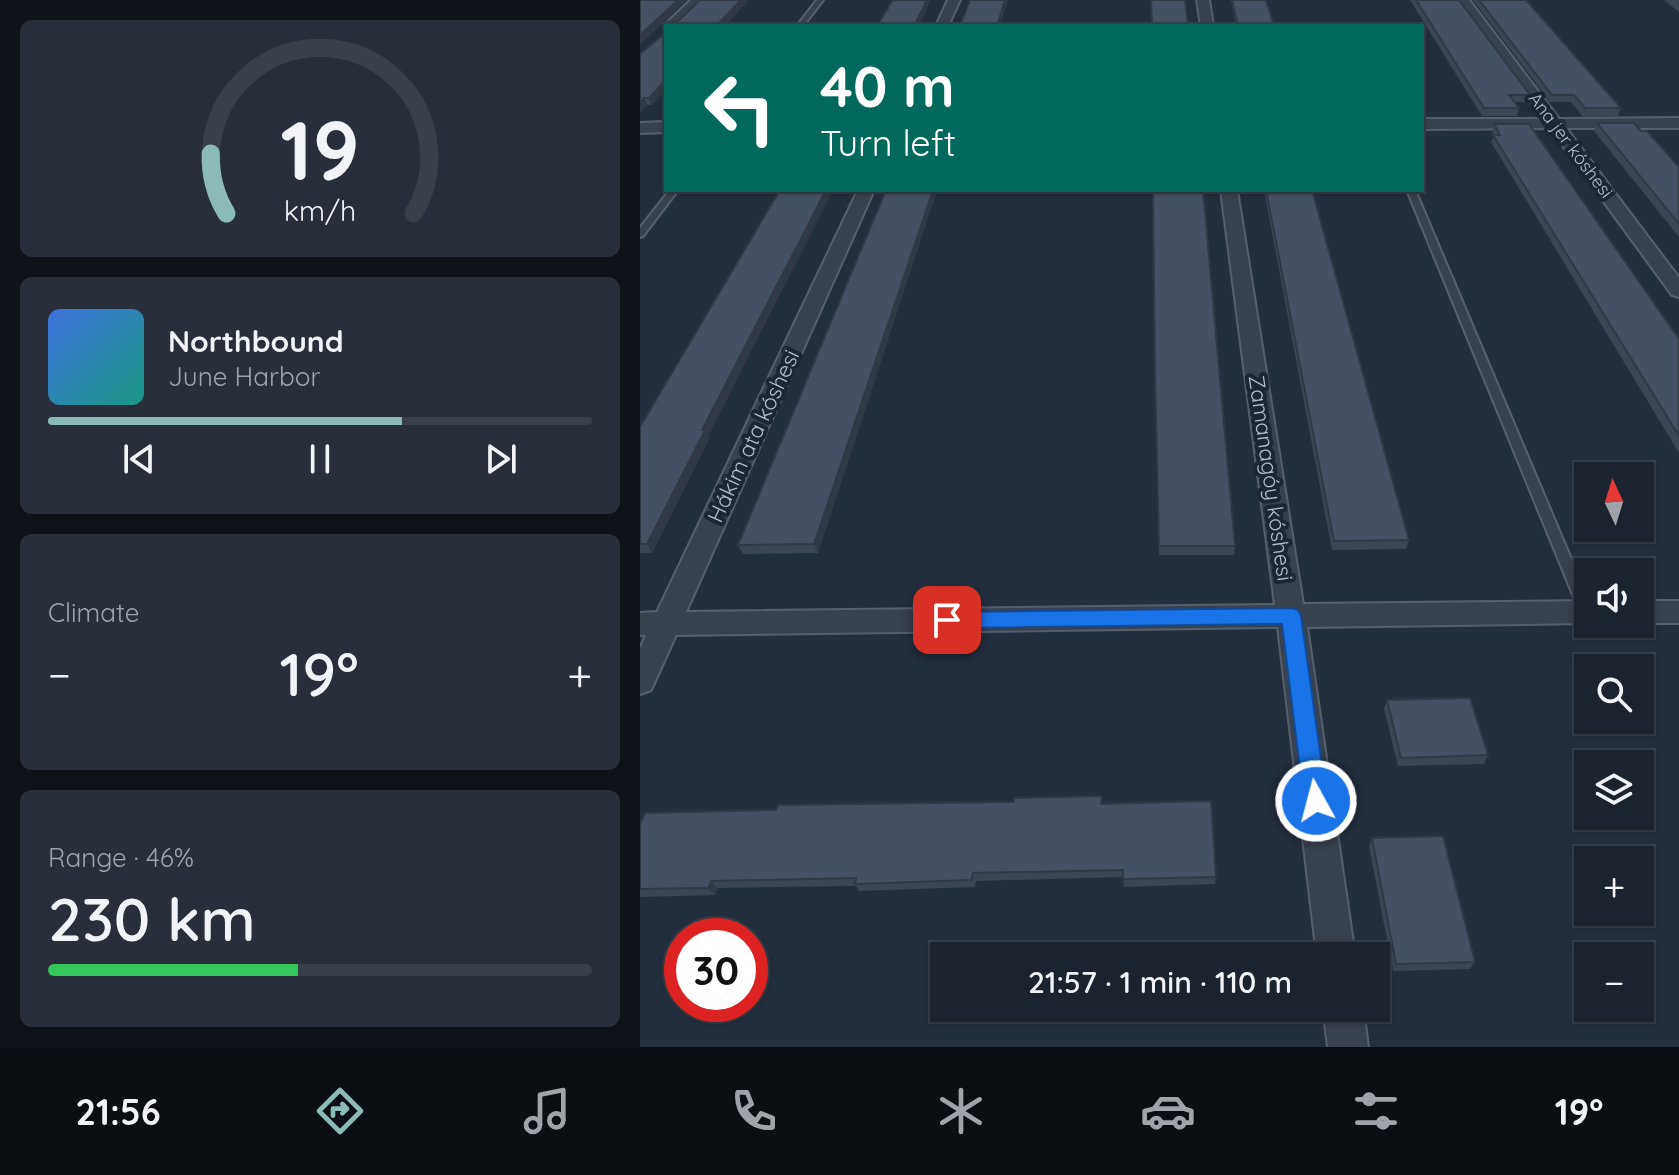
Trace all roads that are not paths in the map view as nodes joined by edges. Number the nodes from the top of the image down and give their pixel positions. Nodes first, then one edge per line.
1 (698, 0) edge
2 (820, 0) edge
3 (954, 0) edge
4 (1203, 0) edge
5 (1463, 0) edge
6 (673, 24) edge
7 (802, 24) edge
8 (943, 24) edge
9 (1207, 24) edge
10 (1556, 123) junction
11 (1679, 123) edge
12 (1424, 124) edge
13 (664, 127) edge
14 (640, 128) edge
15 (672, 192) edge
16 (865, 192) edge
17 (1229, 192) edge
18 (1412, 192) edge
19 (640, 234) edge
20 (1679, 291) edge
21 (1574, 581) edge
22 (1574, 612) edge
23 (1654, 612) edge
24 (1679, 612) edge
25 (1291, 616) junction
26 (653, 624) edge
27 (640, 681) edge
28 (1334, 942) edge
29 (1345, 1022) edge
30 (1348, 1047) edge

1 - 6 street
2 - 7 lane
3 - 8 street
4 - 9 street
5 - 10 street, Ana jer kóshesi
10 - 11 street
10 - 12 street
10 - 20 street, Ana jer kóshesi
13 - 14 street
15 - 19 lane
16 - 26 street, Hákim ata kóshesi
17 - 25 street, Zamanagóy kóshesi
18 - 21 lane
22 - 25 street
23 - 24 street
25 - 26 street
25 - 28 street, Zamanagóy kóshesi
26 - 27 street, Hákim ata kóshesi
29 - 30 street

